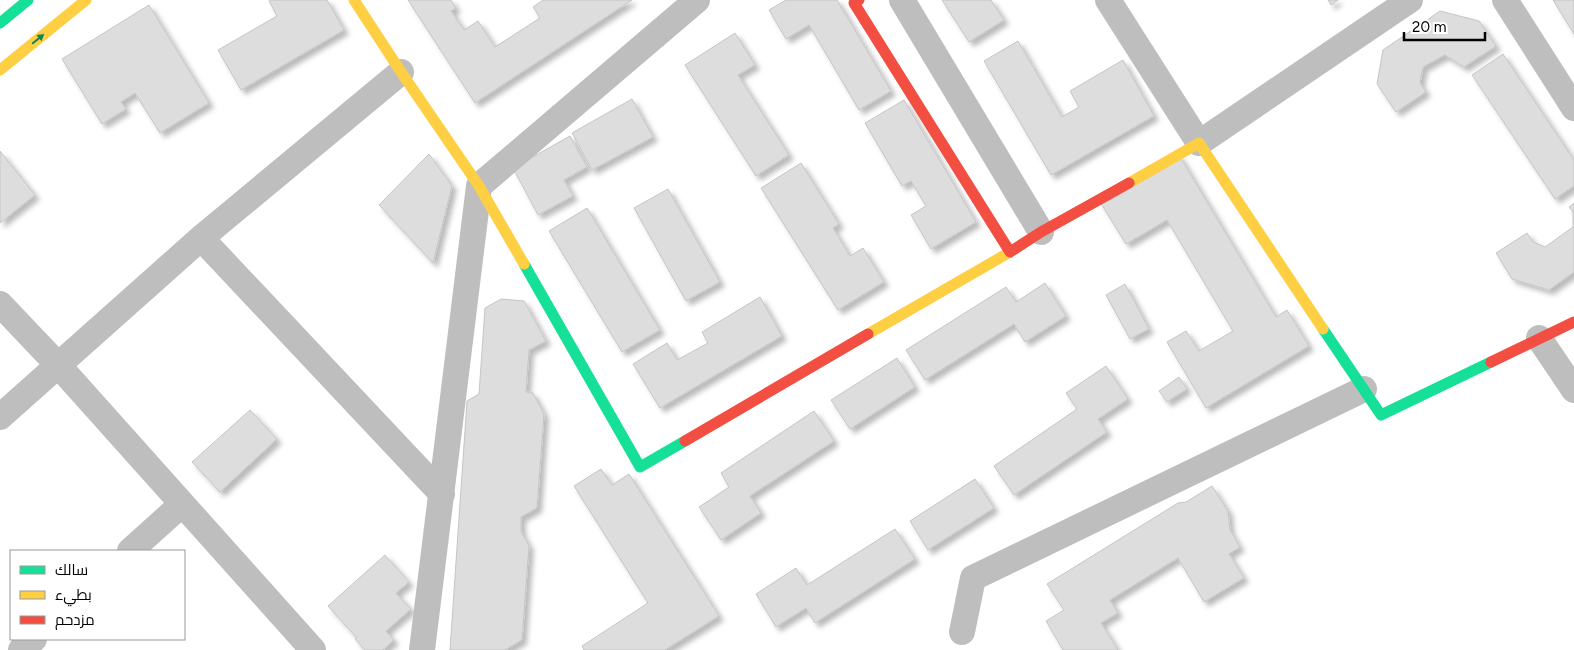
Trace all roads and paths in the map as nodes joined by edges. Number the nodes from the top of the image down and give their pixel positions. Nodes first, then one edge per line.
1 (28, 0) edge
2 (86, 0) edge
3 (354, 0) edge
4 (697, 0) edge
5 (859, 0) edge
6 (902, 0) edge
7 (1108, 0) edge
8 (1410, 0) edge
9 (1505, 0) edge
10 (0, 23) edge
11 (0, 70) edge
12 (400, 72) junction
13 (1574, 108) edge
14 (1199, 143) junction
15 (479, 186) junction
16 (1041, 232) junction
17 (201, 238) junction
18 (1010, 252) junction
19 (0, 304) edge
20 (1574, 322) edge
21 (1540, 338) junction
22 (58, 365) junction
23 (1364, 389) junction
24 (1574, 390) edge
25 (0, 416) edge
26 (442, 494) junction
27 (182, 504) junction
28 (131, 550) edge
29 (962, 632) dead end
30 (33, 640) edge
31 (303, 647) edge
32 (21, 650) edge
33 (422, 650) edge

1 - 10 street
11 -> 2 street
3 - 12 street
4 - 15 street
5 - 18 street
6 - 16 street
7 - 14 street
8 - 14 street
9 - 13 street
12 - 15 street
12 - 17 street
14 - 16 street
14 - 23 street
15 - 18 street
15 - 26 street
16 - 18 street
17 - 22 street
17 - 26 street
19 - 22 street
20 - 21 street
21 - 23 street
21 - 24 street
22 - 25 street
22 - 27 street
23 - 29 street
26 - 33 street
27 - 28 street
27 - 31 street
30 - 32 street

